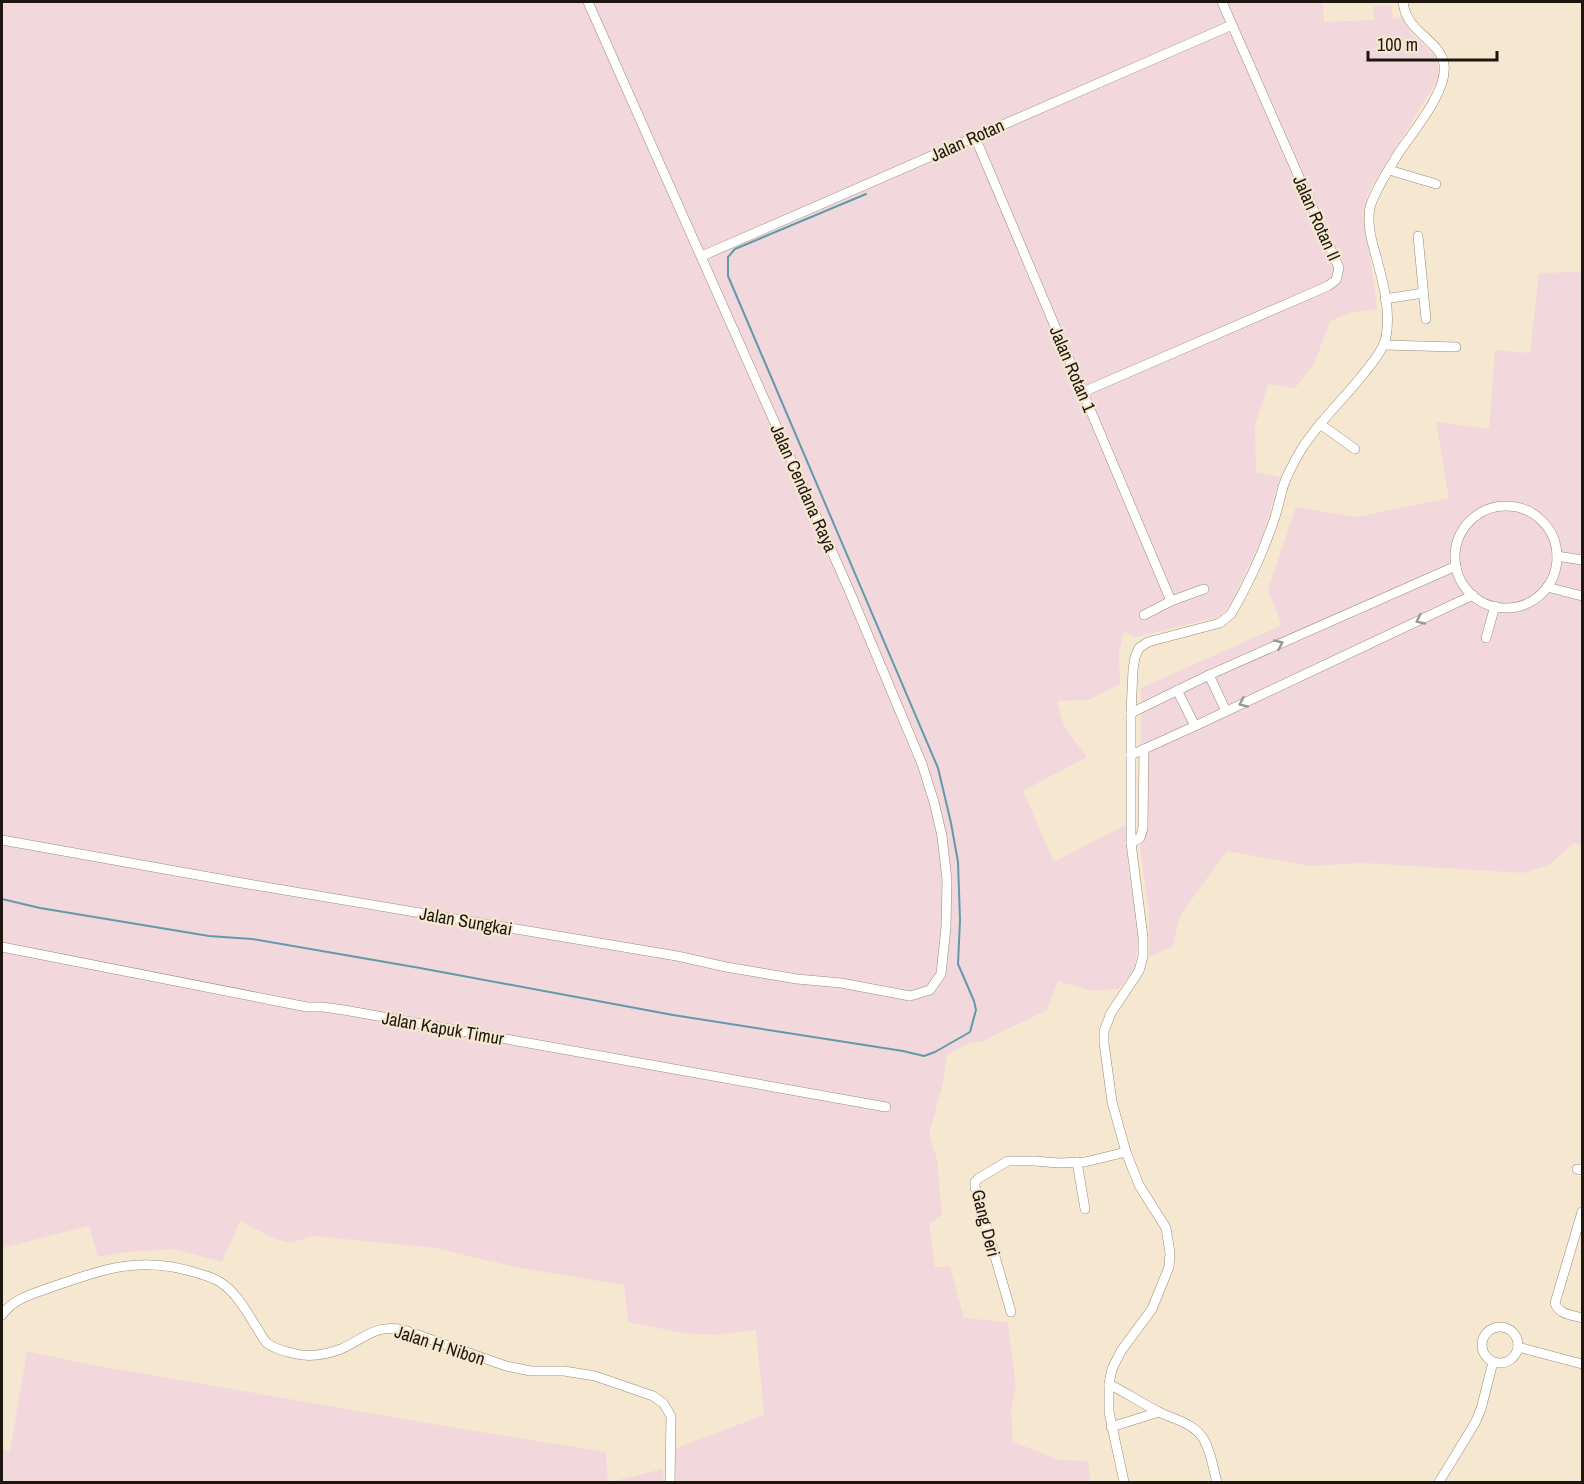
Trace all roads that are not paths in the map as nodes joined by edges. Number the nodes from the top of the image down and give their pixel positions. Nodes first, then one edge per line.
1 (588, 2) edge
2 (1222, 2) edge
3 (1403, 2) edge
4 (1232, 25) junction
5 (975, 137) junction
6 (1389, 170) junction
7 (1436, 184) dead end
8 (1418, 236) dead end
9 (702, 256) junction
10 (1423, 293) junction
11 (1385, 299) junction
12 (1426, 319) dead end
13 (1384, 345) junction
14 (1456, 346) dead end
15 (1083, 392) junction
16 (1320, 424) junction
17 (1355, 449) dead end
18 (1557, 556) junction
19 (1582, 560) edge
20 (1456, 566) junction
21 (1547, 587) junction
22 (1204, 589) dead end
23 (1473, 595) junction
24 (1582, 596) edge
25 (1171, 602) junction
26 (1495, 606) junction
27 (1144, 615) dead end
28 (1486, 638) dead end
29 (1209, 675) junction
30 (1177, 690) junction
31 (1226, 711) junction
32 (1131, 713) junction
33 (1195, 726) junction
34 (1144, 749) junction
35 (1131, 755) junction
36 (2, 840) edge
37 (1131, 843) junction
38 (2, 947) edge
39 (930, 990) joint
40 (886, 1107) dead end
41 (1126, 1152) junction
42 (1077, 1162) junction
43 (1085, 1209) dead end
44 (1582, 1212) edge
45 (1011, 1312) dead end
46 (2, 1315) edge
47 (1582, 1318) edge
48 (1518, 1347) junction
49 (1493, 1362) junction
50 (1582, 1364) edge
51 (1109, 1384) junction
52 (1159, 1412) junction
53 (1112, 1427) junction
54 (670, 1482) edge
55 (1124, 1482) edge
56 (1217, 1482) edge
57 (1439, 1482) edge

1 - 9 street, Jalan Cendana Raya
2 - 4 street, Jalan Rotan II
3 - 6 street
4 - 5 street, Jalan Rotan
4 - 15 street, Jalan Rotan II
5 - 9 street, Jalan Rotan
5 - 15 street, Jalan Rotan 1
6 - 7 street
6 - 11 street
8 - 10 street
9 - 39 street, Jalan Cendana Raya
10 - 11 street
10 - 12 street
11 - 13 street
13 - 14 street
13 - 16 street
15 - 25 street, Jalan Rotan 1
16 - 17 street
16 - 32 street
18 - 19 street
18 - 20 street
18 - 21 street
20 - 23 street
29 -> 20 street
21 - 24 street
21 - 26 street
22 - 25 street
23 - 26 street
23 -> 31 street
25 - 27 street
26 - 28 street
29 - 30 street
29 - 31 street
30 - 32 street
30 - 33 street
31 - 33 street
32 - 35 street
33 - 34 street
34 - 35 street
34 - 37 street
35 - 37 street
36 - 39 street, Jalan Sungkai
37 - 41 street
38 - 40 street, Jalan Kapuk Timur
41 - 42 street, Gang Deri
41 - 51 street
42 - 43 street
42 - 45 street, Gang Deri
44 - 47 street
46 - 54 street, Jalan H Nibon
48 - 49 street
48 - 49 street
48 - 50 street
49 - 57 street
51 - 52 street
51 - 53 street
52 - 53 street
52 - 56 street
53 - 55 street

